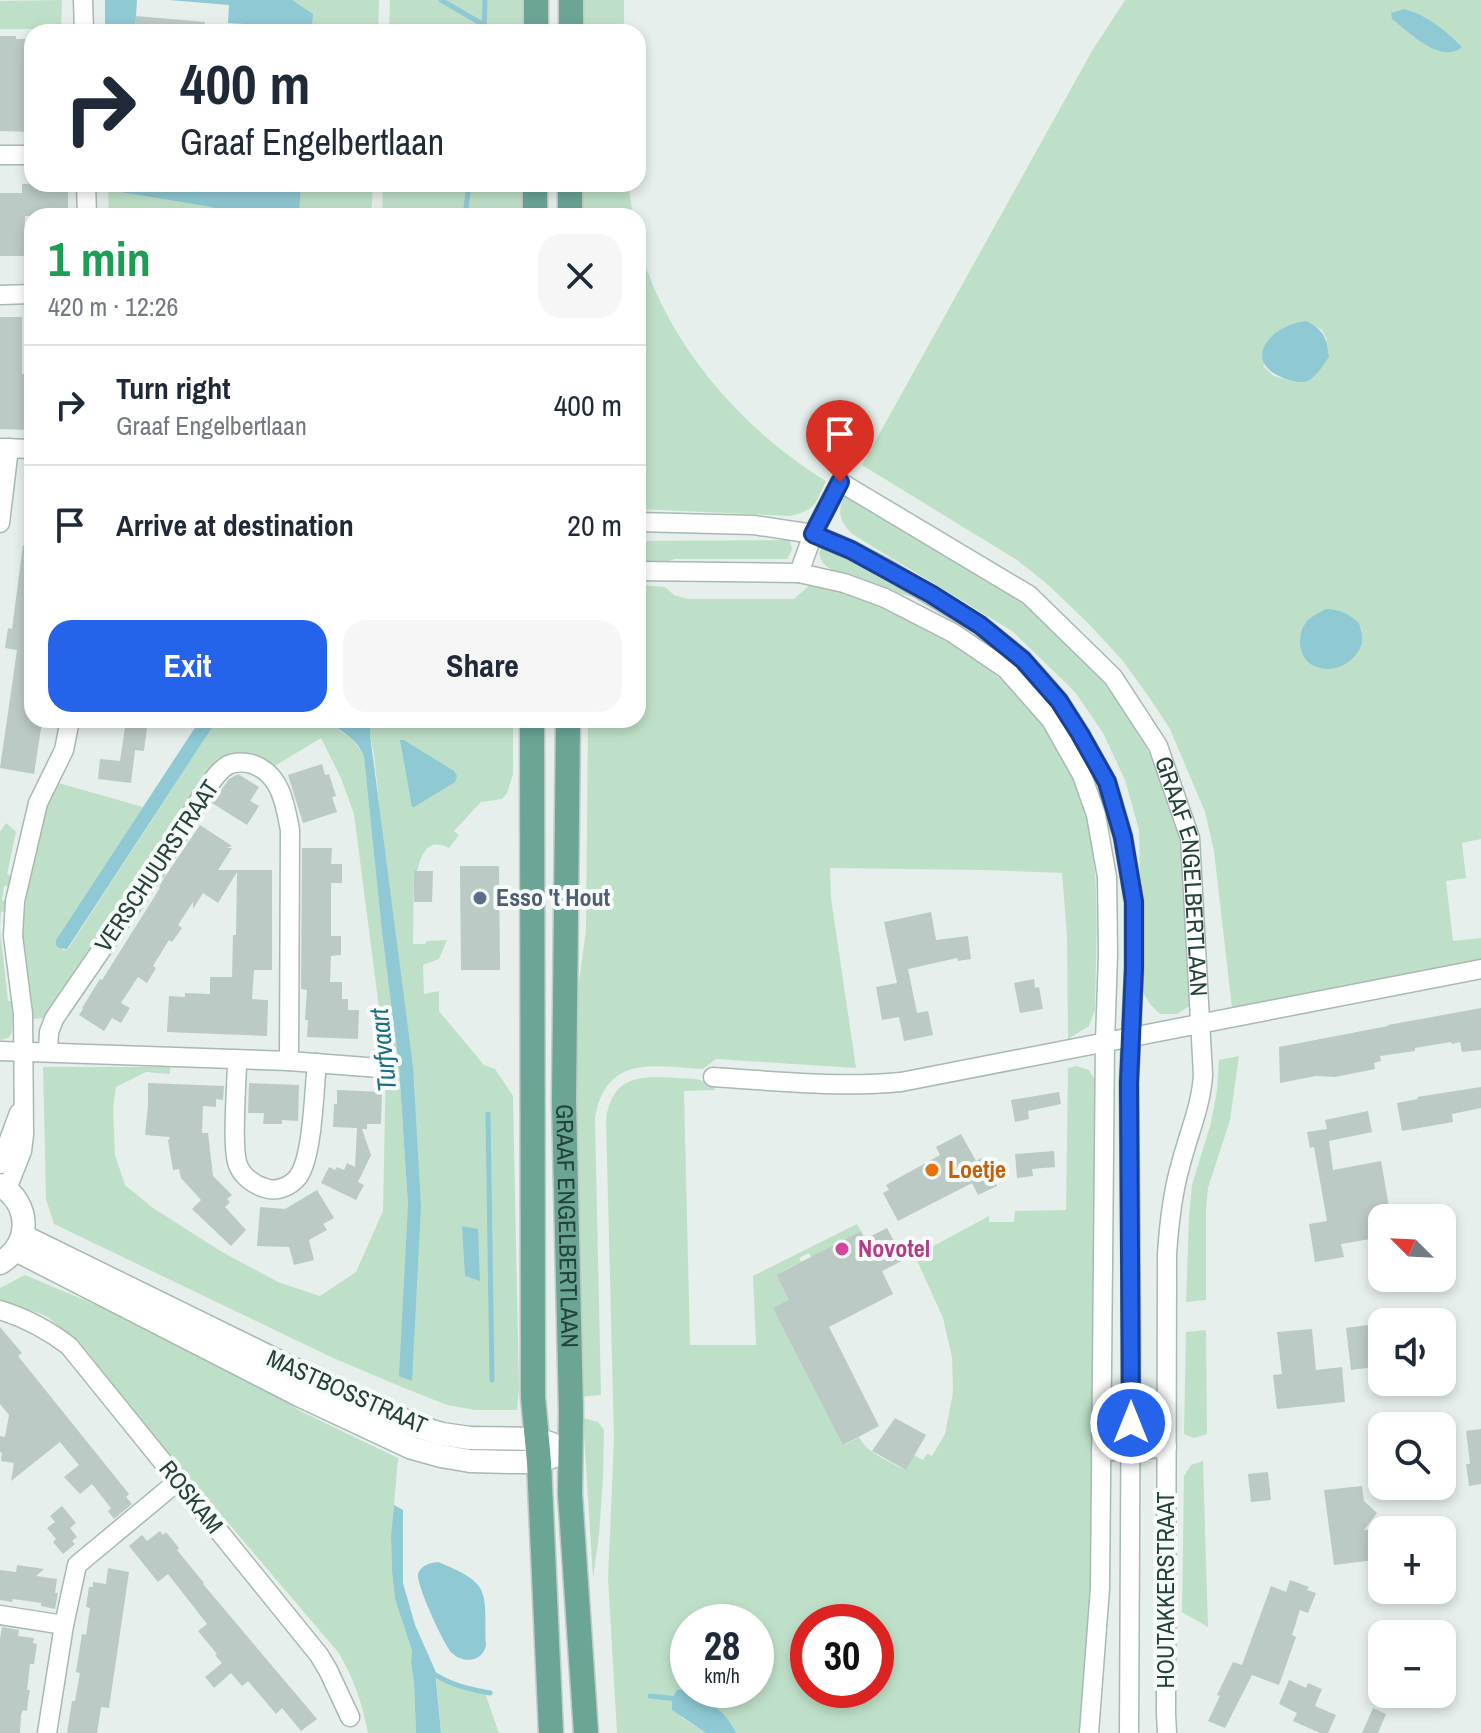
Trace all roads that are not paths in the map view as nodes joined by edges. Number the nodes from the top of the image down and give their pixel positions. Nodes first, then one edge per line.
1 (83, 0) edge
2 (536, 0) edge
3 (571, 0) edge
4 (84, 24) edge
5 (536, 24) edge
6 (571, 24) edge
7 (0, 155) edge
8 (24, 155) edge
9 (24, 294) edge
10 (0, 295) edge
11 (5, 448) edge
12 (646, 522) edge
13 (0, 523) edge
14 (813, 534) junction
15 (646, 571) edge
16 (799, 573) junction
17 (68, 728) edge
18 (532, 728) edge
19 (568, 728) edge
20 (1481, 969) edge
21 (1201, 1024) junction
22 (1131, 1037) junction
23 (1105, 1041) junction
24 (0, 1051) edge
25 (48, 1052) junction
26 (23, 1053) junction
27 (237, 1061) junction
28 (289, 1061) junction
29 (317, 1063) junction
30 (379, 1068) dead end
31 (713, 1077) dead end
32 (23, 1099) junction
33 (0, 1164) edge
34 (3, 1187) edge
35 (13, 1249) edge
36 (0, 1310) edge
37 (1167, 1447) junction
38 (571, 1449) junction
39 (538, 1451) junction
40 (1101, 1451) junction
41 (1131, 1451) junction
42 (178, 1481) junction
43 (0, 1615) edge
44 (64, 1625) junction
45 (350, 1717) dead end
46 (47, 1733) edge
47 (551, 1733) edge
48 (586, 1733) edge
49 (1089, 1733) edge
50 (1129, 1733) edge
51 (1167, 1733) edge

1 - 4 street
2 - 5 main road
3 - 6 main road
7 - 8 street
9 - 10 street
11 - 13 street
12 - 14 street, GRAAF ENGELBERTLAAN
14 - 16 street, GRAAF ENGELBERTLAAN
14 - 21 street, GRAAF ENGELBERTLAAN
14 - 22 street, GRAAF ENGELBERTLAAN
15 - 16 street
16 - 23 street
17 - 26 street
18 - 39 main road, GRAAF ENGELBERTLAAN
19 - 38 main road, GRAAF ENGELBERTLAAN
20 - 21 street
21 - 22 street
21 - 37 street, GRAAF ENGELBERTLAAN
22 - 23 street
22 - 41 street, GRAAF ENGELBERTLAAN
23 - 31 street
23 - 40 street
24 - 26 street
25 - 26 street
25 - 27 street
25 - 28 street, VERSCHUURSTRAAT
26 - 32 street
27 - 28 street
27 - 29 street
28 - 29 street
29 - 30 street
32 - 33 street
32 - 34 street
34 - 35 street
35 - 39 street, MASTBOSSTRAAT
36 - 42 street, ROSKAM
37 - 41 street
37 - 51 street, HOUTAKKERSTRAAT
38 - 39 street, MASTBOSSTRAAT
38 - 48 main road, GRAAF ENGELBERTLAAN
39 - 47 main road, GRAAF ENGELBERTLAAN
40 - 41 street
40 - 49 street
41 - 50 street, GRAAF ENGELBERTLAAN
42 - 44 street
42 - 45 street, ROSKAM
43 - 44 street
44 - 46 street

